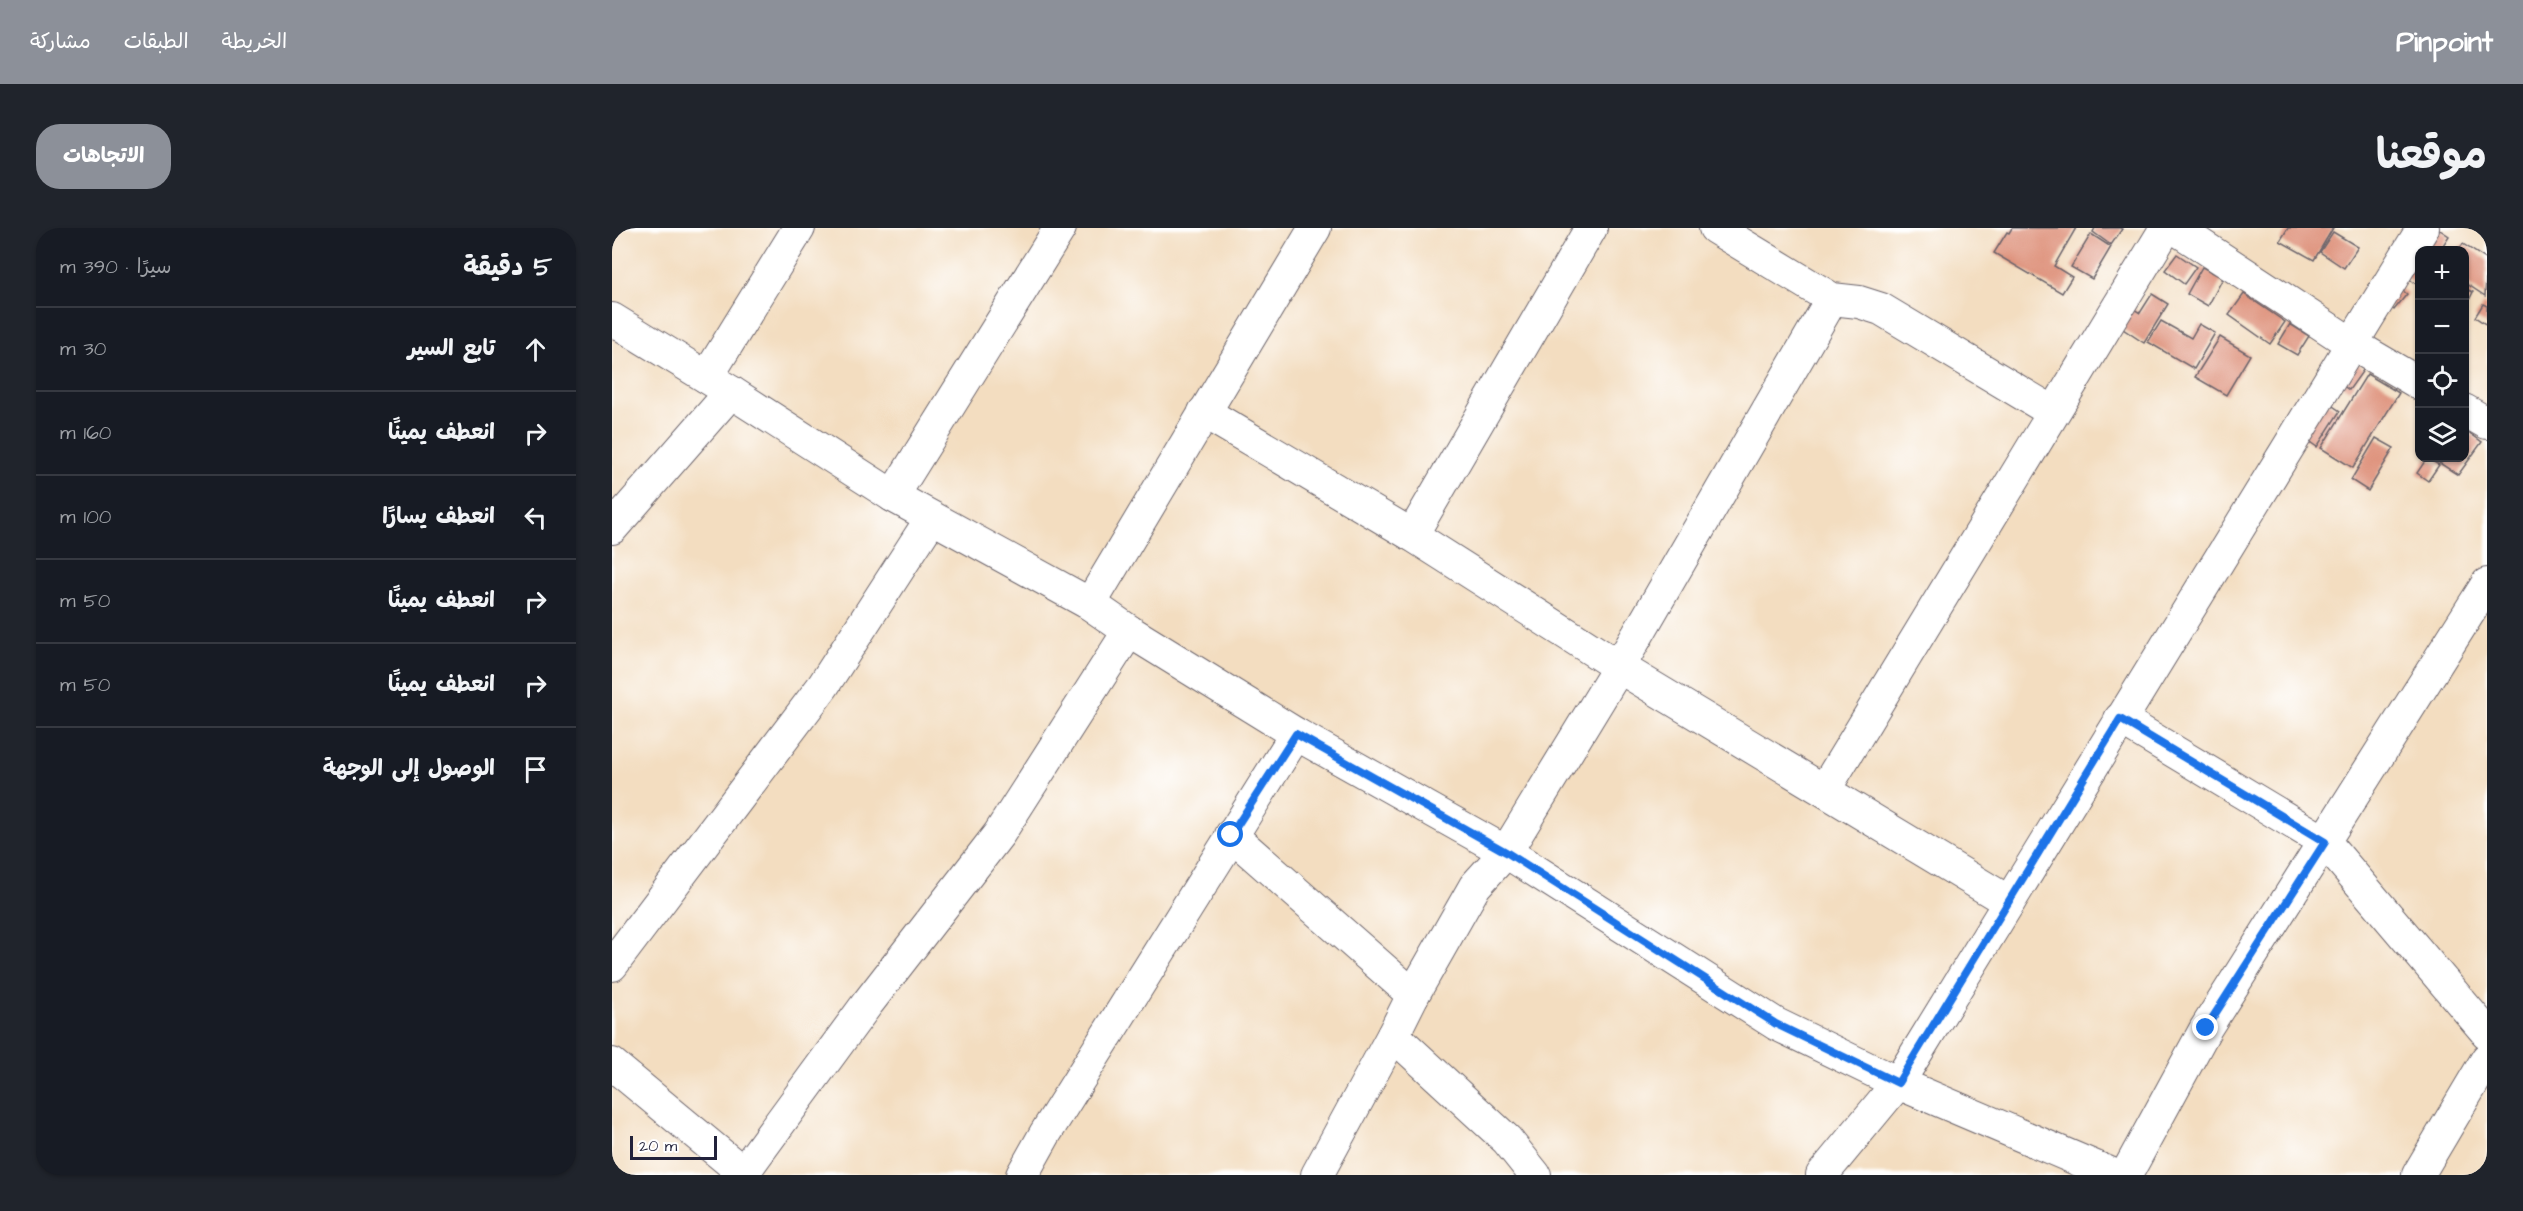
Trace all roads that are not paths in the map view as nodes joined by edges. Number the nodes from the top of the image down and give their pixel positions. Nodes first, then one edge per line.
1 (799, 228) edge
2 (1060, 228) edge
3 (1315, 228) edge
4 (1591, 228) edge
5 (1715, 228) edge
6 (2166, 228) edge
7 (2175, 228) edge
8 (2423, 228) edge
9 (1832, 299) junction
10 (612, 319) edge
11 (2352, 344) junction
12 (2415, 381) edge
13 (719, 385) junction
14 (1204, 412) junction
15 (2053, 412) junction
16 (2469, 413) edge
17 (2487, 423) edge
18 (892, 496) junction
19 (931, 519) junction
20 (612, 528) edge
21 (1412, 535) junction
22 (2487, 584) edge
23 (1090, 604) junction
24 (1129, 631) junction
25 (1619, 667) junction
26 (2120, 719) junction
27 (1296, 734) junction
28 (1825, 789) junction
29 (1231, 835) junction
30 (2325, 842) junction
31 (1506, 852) junction
32 (2008, 902) junction
33 (612, 965) edge
34 (1413, 995) junction
35 (2487, 1033) edge
36 (1393, 1035) junction
37 (2487, 1059) edge
38 (612, 1064) edge
39 (1898, 1083) junction
40 (744, 1174) edge
41 (1022, 1175) edge
42 (1317, 1175) edge
43 (1535, 1175) edge
44 (1822, 1175) edge
45 (2114, 1175) edge
46 (2126, 1175) edge
47 (2418, 1175) edge

1 - 13 street
2 - 18 street
3 - 14 street
4 - 21 street
5 - 9 street
6 - 15 street
7 - 11 street
8 - 11 street
9 - 15 street
9 - 25 street
10 - 13 street
11 - 12 street
11 - 26 street
13 - 18 street
13 - 20 street
14 - 21 street
14 - 23 street
15 - 28 street
16 - 17 street
18 - 19 street
19 - 23 street
19 - 33 street
21 - 25 street
22 - 30 street
23 - 24 street
24 - 27 street
24 - 40 street
25 - 28 street
25 - 31 street
26 - 30 street
26 - 32 street
27 - 29 street
27 - 31 street
28 - 32 street
29 - 34 street
29 - 41 street
30 - 35 street
30 - 46 street
31 - 34 street
31 - 39 street
32 - 39 street
34 - 36 street
36 - 42 street
36 - 43 street
37 - 47 street
38 - 40 street
39 - 44 street
39 - 45 street

